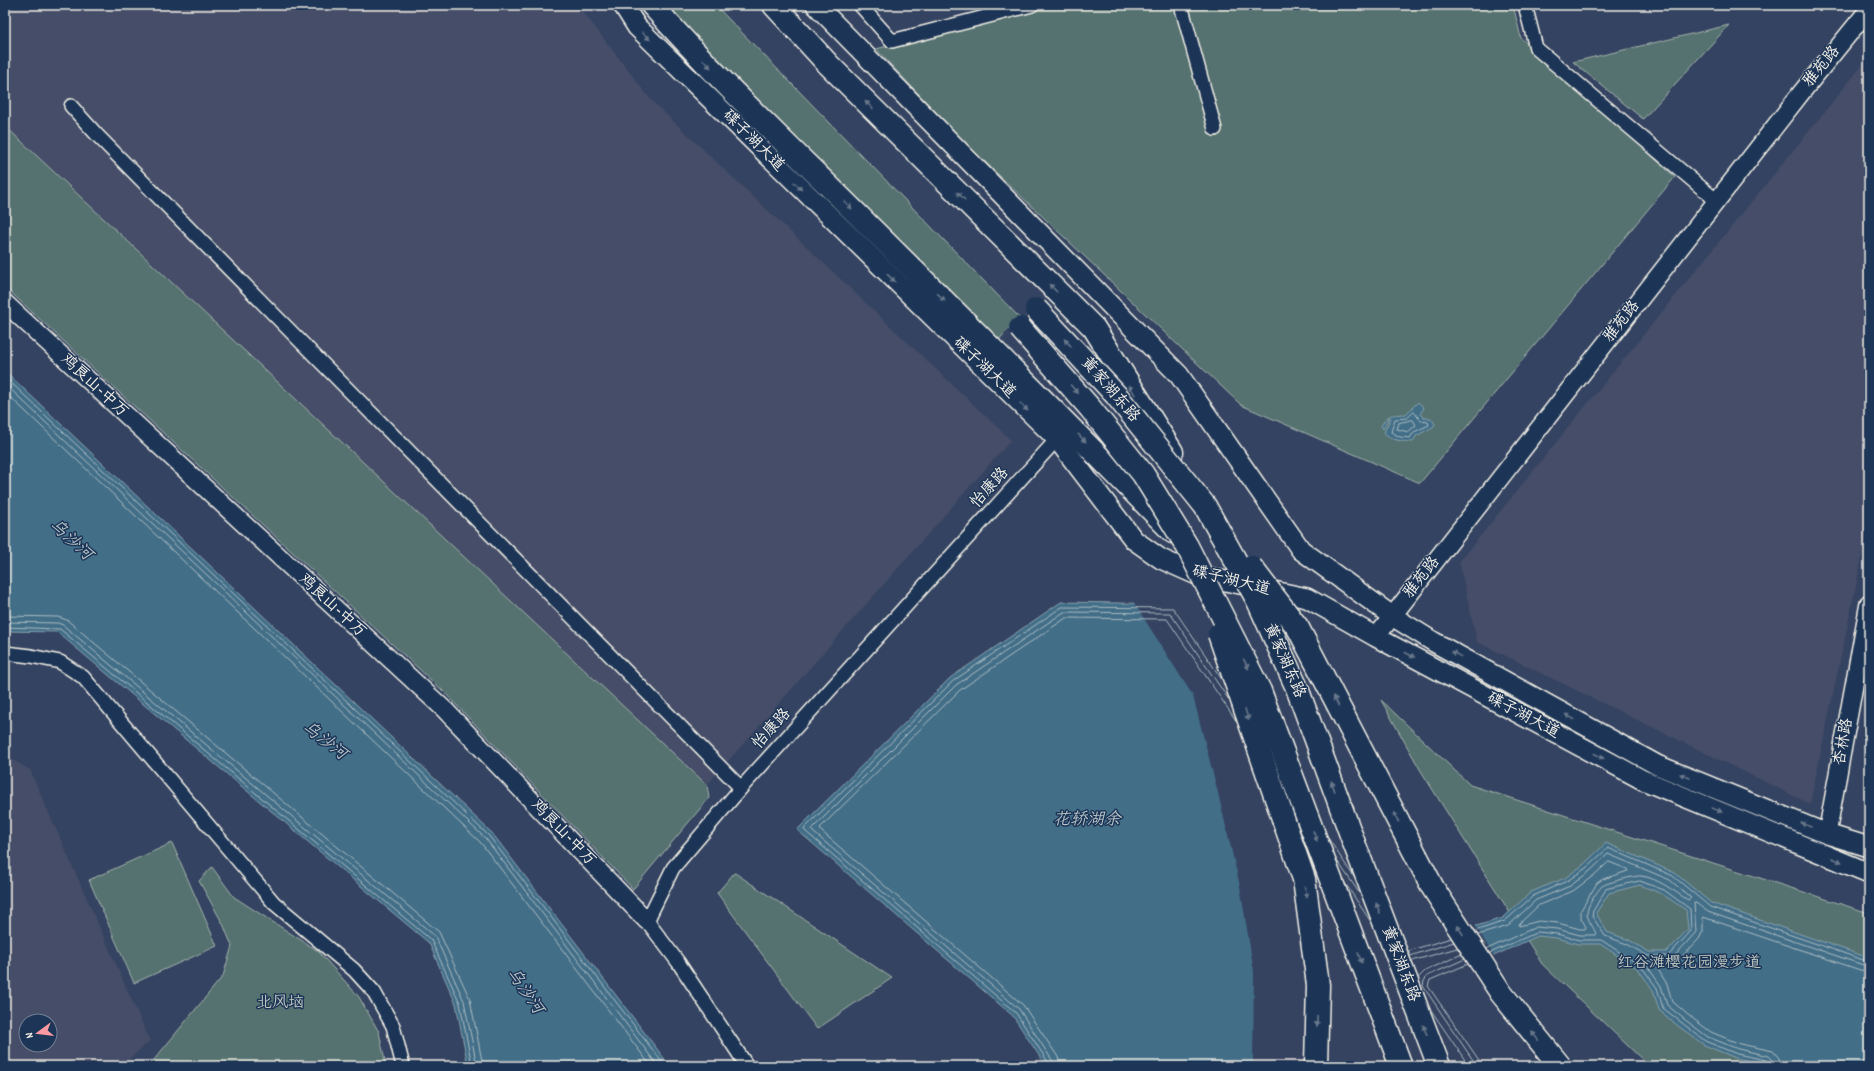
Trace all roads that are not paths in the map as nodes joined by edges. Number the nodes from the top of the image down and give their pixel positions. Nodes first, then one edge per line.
1 (623, 5) edge
2 (652, 5) edge
3 (774, 5) edge
4 (816, 5) edge
5 (860, 5) edge
6 (1032, 5) edge
7 (1181, 5) edge
8 (1525, 5) edge
9 (1869, 9) edge
10 (71, 106) dead end
11 (1215, 129) dead end
12 (1716, 201) junction
13 (5, 303) edge
14 (1057, 439) junction
15 (1205, 506) junction
16 (1187, 546) junction
17 (1869, 603) edge
18 (1392, 616) junction
19 (1376, 637) junction
20 (5, 653) edge
21 (741, 788) junction
22 (1827, 834) junction
23 (1869, 847) edge
24 (1869, 873) edge
25 (646, 921) junction
26 (403, 1066) edge
27 (747, 1066) edge
28 (1316, 1066) edge
29 (1400, 1066) edge
30 (1439, 1066) edge
31 (1560, 1066) edge

1 -> 14 main road, 碟子湖大道
2 -> 16 highway, bridge
15 -> 3 highway, bridge
4 - 18 main road, 碟子湖大道
5 - 6 street
7 - 11 street
8 - 12 street
9 - 12 street, 雅苑路
10 - 21 street
12 - 18 street, 雅苑路
13 - 25 street, 鸡良山-中万
14 - 19 main road, 碟子湖大道
14 - 21 street, 怡康路
15 -> 16 highway, 黄家湖东路, bridge
30 -> 15 highway, 黄家湖东路, bridge
31 -> 15 highway, bridge
16 -> 28 highway, bridge
16 -> 29 highway, 黄家湖东路, bridge
17 - 22 street, 杏林路
18 - 19 street, 雅苑路
22 -> 18 main road, 碟子湖大道
19 -> 24 main road, 碟子湖大道
20 - 26 street
21 - 25 street, 怡康路
22 - 23 main road, 碟子湖大道
25 - 27 street

